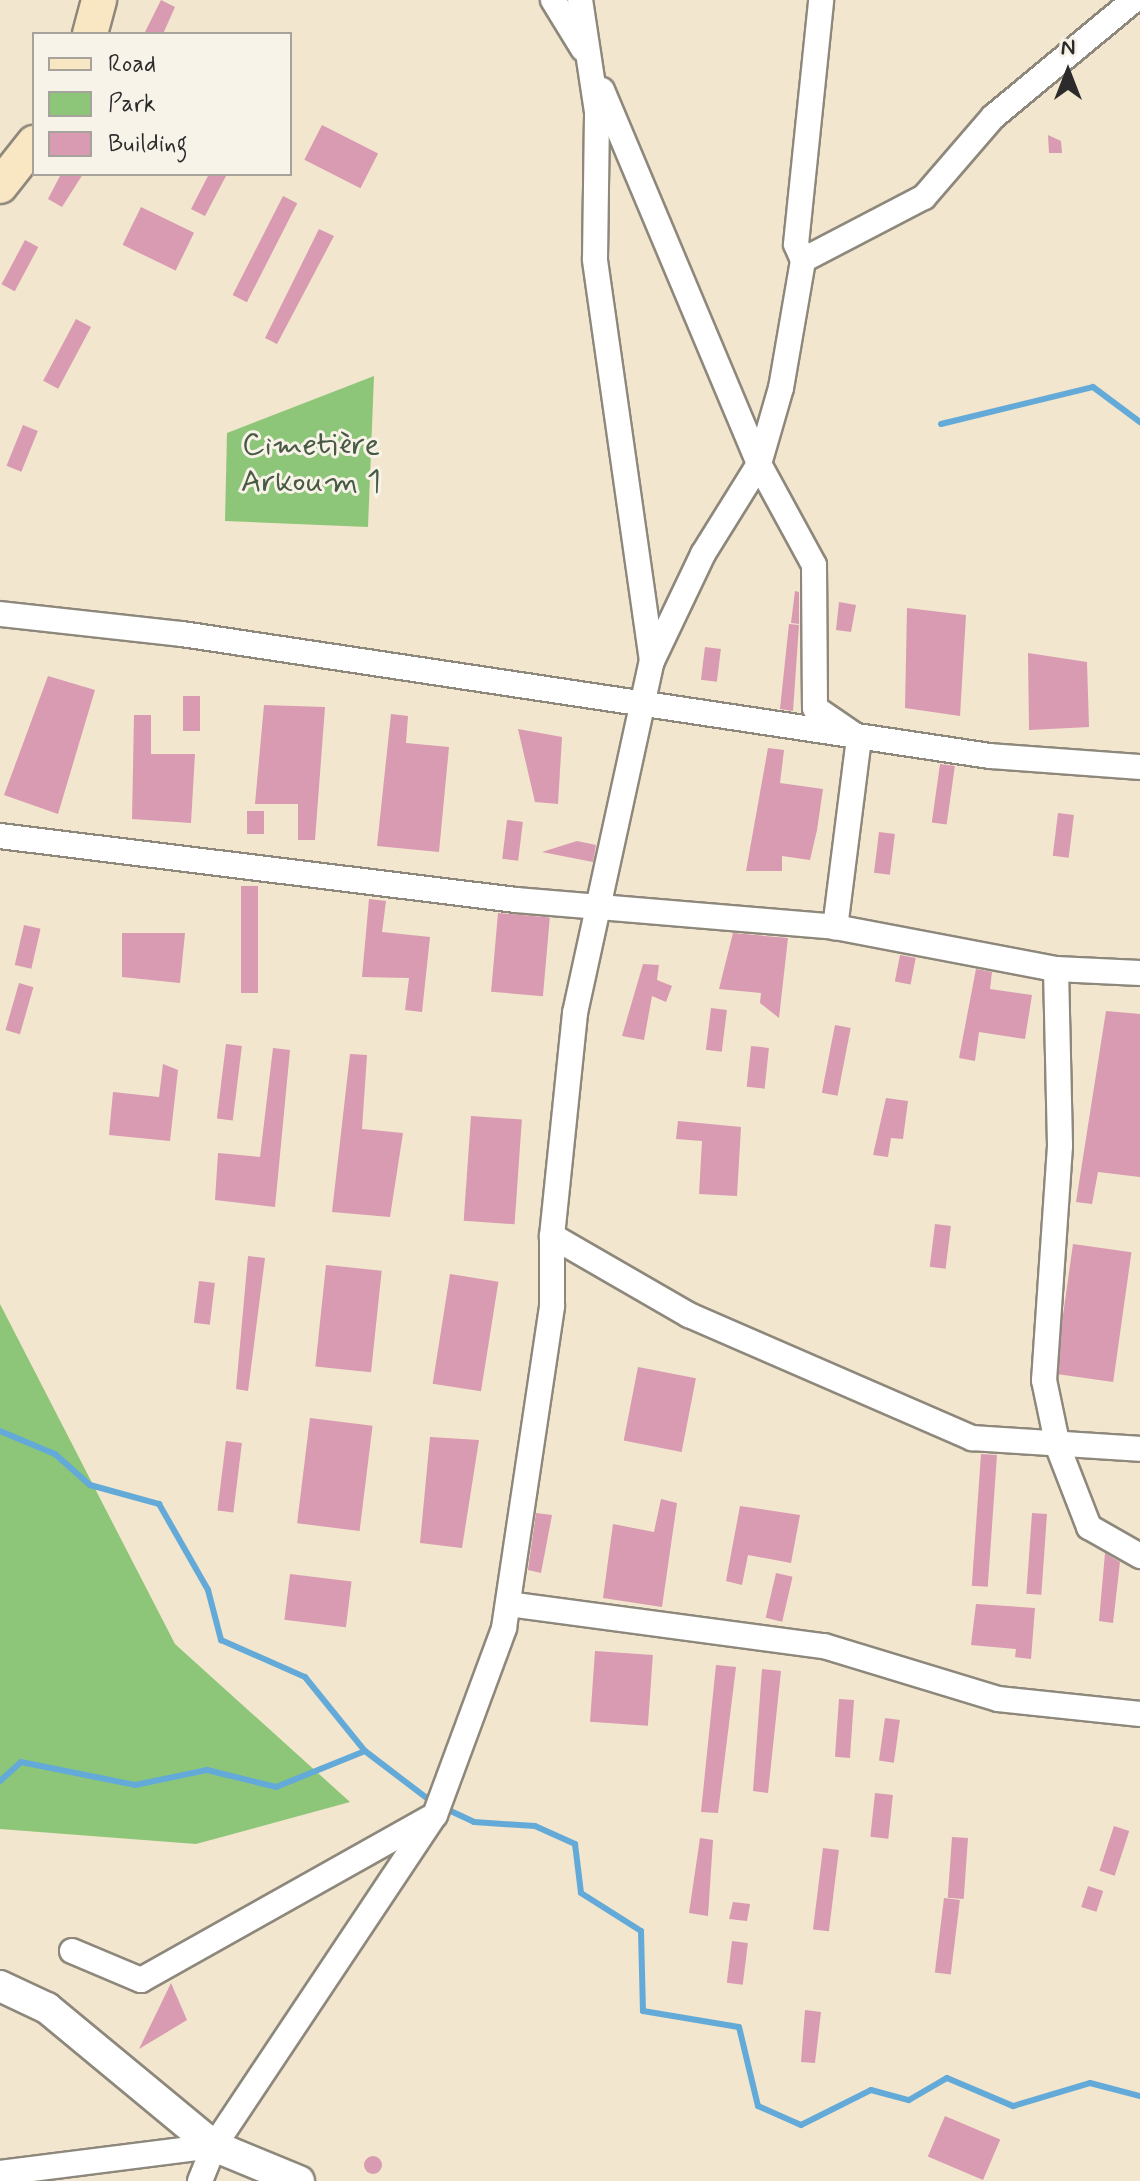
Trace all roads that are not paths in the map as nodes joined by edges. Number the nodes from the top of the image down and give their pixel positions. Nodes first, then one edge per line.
1 (99, 0) edge
2 (553, 0) edge
3 (580, 0) edge
4 (821, 0) edge
5 (1134, 0) edge
6 (91, 32) edge
7 (589, 60) junction
8 (32, 146) edge
9 (0, 186) edge
10 (803, 260) junction
11 (759, 464) junction
12 (0, 614) edge
13 (652, 661) junction
14 (641, 709) junction
15 (859, 738) junction
16 (1140, 767) edge
17 (0, 836) edge
18 (599, 905) junction
19 (835, 927) junction
20 (1056, 969) junction
21 (1140, 973) edge
22 (552, 1236) junction
23 (1058, 1447) junction
24 (1140, 1449) edge
25 (1140, 1556) edge
26 (508, 1604) junction
27 (1140, 1714) edge
28 (435, 1815) junction
29 (72, 1951) dead end
30 (0, 1986) edge
31 (214, 2146) junction
32 (0, 2173) edge
33 (200, 2181) edge
34 (299, 2181) edge

1 - 6 main road
2 - 7 street
3 - 7 street
4 - 10 street
5 - 10 street
7 - 11 street
7 - 13 street
8 - 9 main road
10 - 11 street
11 - 13 street
11 - 15 street
12 - 14 street
13 - 14 street
14 - 15 street
14 - 18 street
15 - 16 street
15 - 19 street
17 - 18 street
18 - 19 street
18 - 22 street
19 - 20 street
20 - 21 street
20 - 23 street
22 - 23 street
22 - 26 street
23 - 24 street
23 - 25 street
26 - 27 street
26 - 28 street
28 - 29 street
28 - 31 street
30 - 31 street
31 - 32 street
31 - 33 street
31 - 34 street

